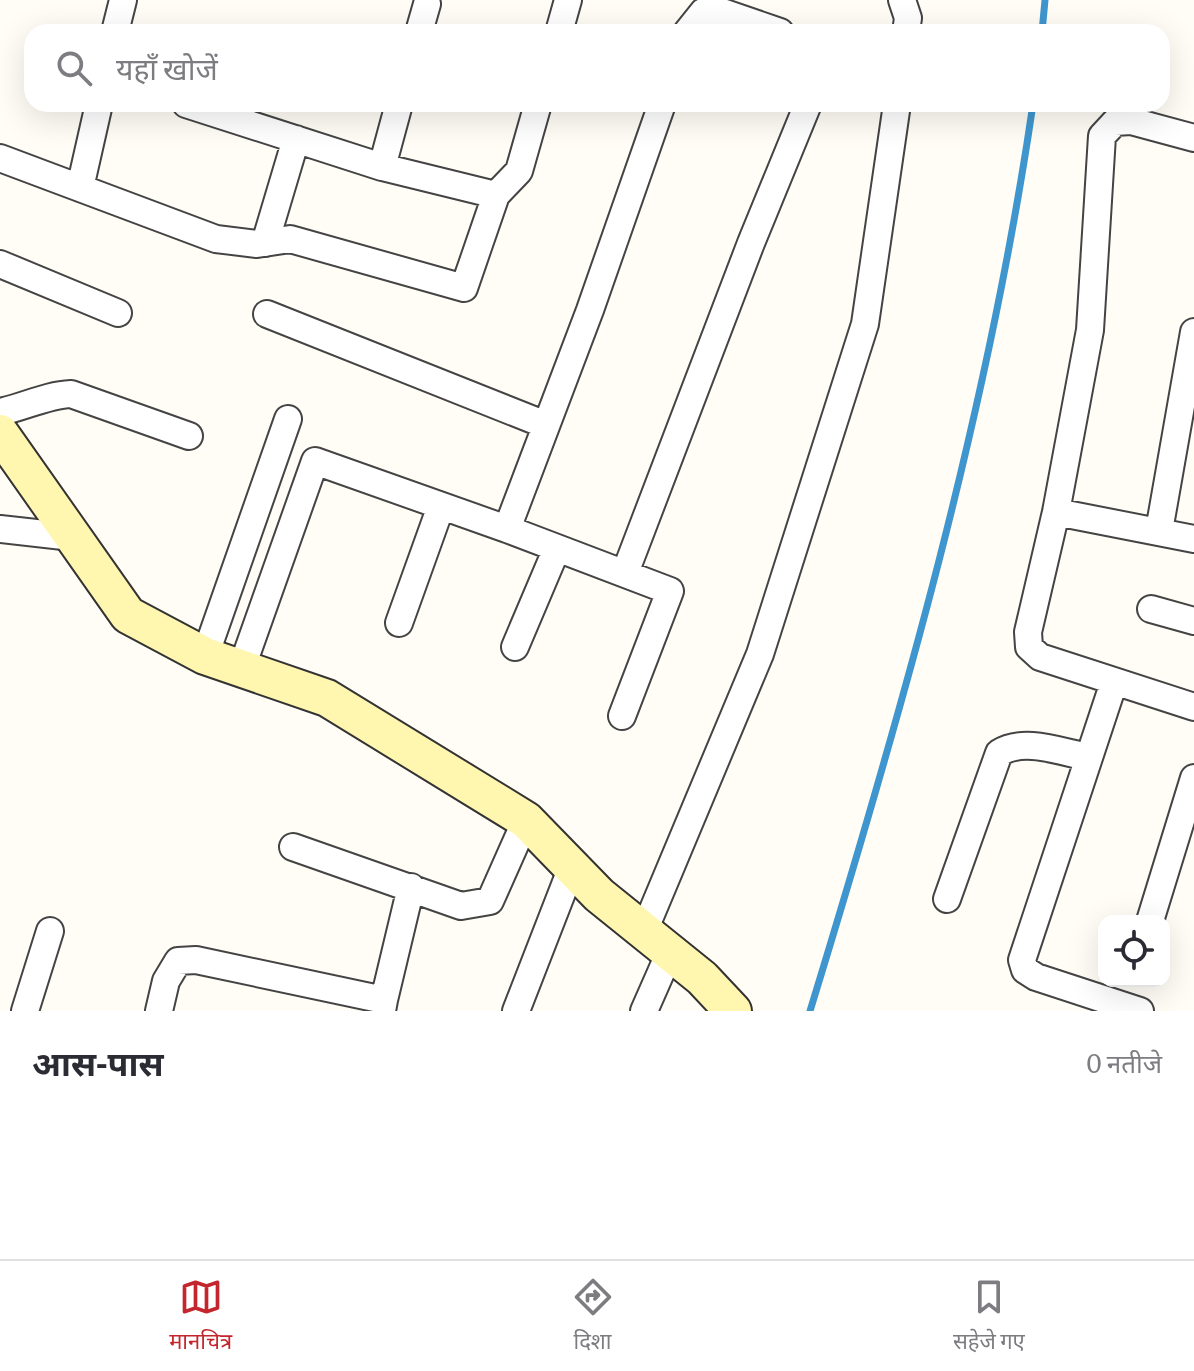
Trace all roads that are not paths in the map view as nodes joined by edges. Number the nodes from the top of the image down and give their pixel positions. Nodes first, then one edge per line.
1 (123, 0) edge
2 (568, 0) edge
3 (902, 0) edge
4 (422, 1) edge
5 (117, 24) edge
6 (420, 24) edge
7 (561, 24) edge
8 (693, 24) edge
9 (757, 24) edge
10 (907, 24) edge
11 (97, 112) edge
12 (211, 112) edge
13 (397, 112) edge
14 (536, 112) edge
15 (659, 112) edge
16 (805, 112) edge
17 (896, 112) edge
18 (1194, 138) edge
19 (296, 139) junction
20 (0, 158) edge
21 (382, 167) junction
22 (80, 188) junction
23 (496, 195) junction
24 (265, 243) junction
25 (0, 264) edge
26 (118, 313) dead end
27 (267, 314) dead end
28 (1194, 332) edge
29 (0, 412) edge
30 (288, 419) dead end
31 (546, 425) junction
32 (0, 433) edge
33 (189, 436) dead end
34 (441, 506) junction
35 (1056, 512) junction
36 (0, 529) edge
37 (507, 529) junction
38 (1159, 531) junction
39 (72, 537) junction
40 (1194, 539) edge
41 (557, 548) junction
42 (625, 573) junction
43 (226, 596) junction
44 (262, 609) junction
45 (1151, 609) dead end
46 (1194, 621) edge
47 (399, 623) dead end
48 (515, 647) dead end
49 (205, 656) junction
50 (242, 667) junction
51 (1114, 682) junction
52 (1194, 707) edge
53 (622, 716) dead end
54 (1088, 757) junction
55 (1194, 778) edge
56 (526, 820) junction
57 (293, 847) dead end
58 (572, 867) junction
59 (411, 887) junction
60 (947, 899) dead end
61 (1152, 915) edge
62 (50, 931) dead end
63 (666, 949) junction
64 (1132, 999) edge
65 (383, 1005) edge
66 (25, 1011) edge
67 (159, 1011) edge
68 (516, 1011) edge
69 (644, 1011) edge
70 (733, 1011) edge

1 - 5 street
2 - 7 street
3 - 10 street
4 - 6 street
8 - 9 street
11 - 22 street
12 - 19 street
13 - 21 street
14 - 23 street
15 - 31 street
16 - 42 street
17 - 63 street
18 - 35 street
19 - 21 street
19 - 24 street
20 - 22 street
21 - 23 street
22 - 24 street
23 - 24 street
25 - 26 street
27 - 31 street
28 - 38 street
29 - 33 street
30 - 43 street
31 - 37 street
32 - 39 street
34 - 37 street
34 - 44 street
34 - 47 street
35 - 38 street
35 - 51 street
36 - 39 street
37 - 41 street
38 - 40 street
39 - 49 street
41 - 42 street
41 - 48 street
42 - 53 street
43 - 44 street
43 - 49 street
44 - 50 street
45 - 46 street
49 - 50 street
50 - 56 street
51 - 52 street
51 - 54 street
54 - 60 street
54 - 64 street
55 - 61 street
56 - 58 street
56 - 59 street
57 - 59 street
58 - 63 street
58 - 68 street
59 - 65 street
62 - 66 street
63 - 69 street
63 - 70 street
65 - 67 street

